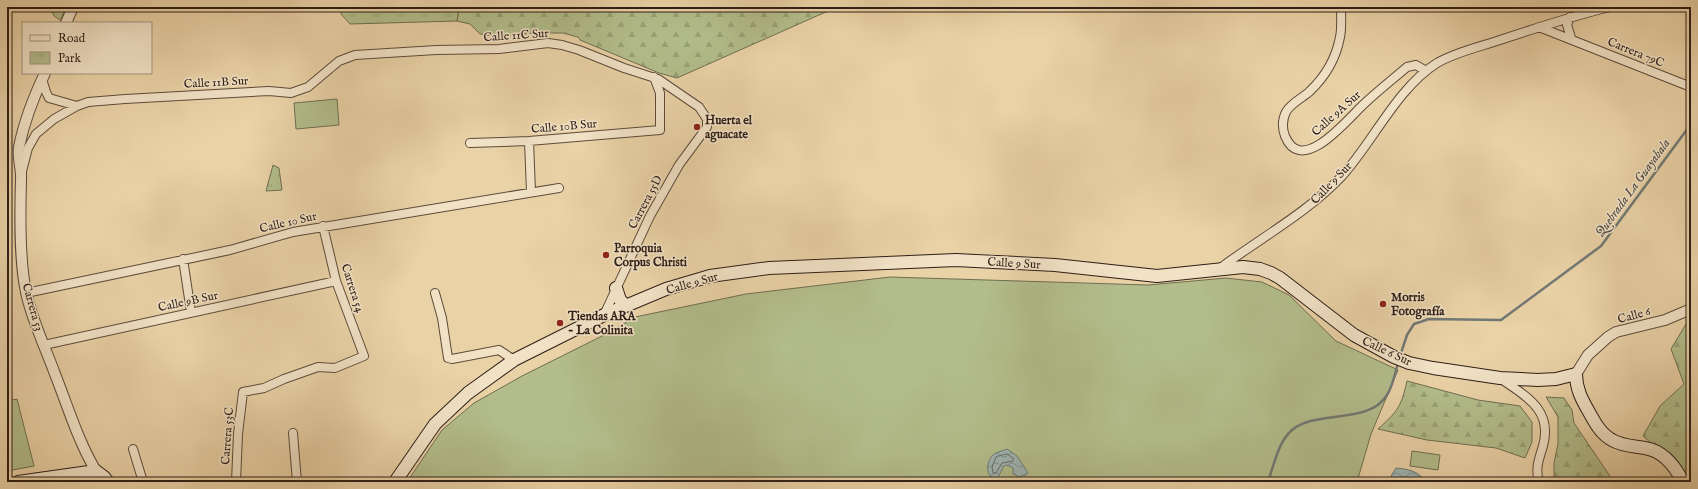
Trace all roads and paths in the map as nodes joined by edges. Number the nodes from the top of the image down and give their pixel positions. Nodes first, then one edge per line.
1 (73, 7) edge
2 (1341, 7) edge
3 (1610, 7) edge
4 (1570, 17) junction
5 (66, 22) edge
6 (1539, 27) junction
7 (1571, 38) junction
8 (344, 58) joint
9 (1426, 71) junction
10 (43, 76) edge
11 (654, 77) junction
12 (665, 83) junction
13 (1691, 87) edge
14 (660, 93) junction
15 (77, 106) junction
16 (699, 107) joint
17 (529, 141) junction
18 (470, 143) dead end
19 (22, 172) junction
20 (559, 188) dead end
21 (531, 192) junction
22 (323, 226) junction
23 (183, 259) junction
24 (1219, 269) junction
25 (336, 281) junction
26 (616, 288) junction
27 (26, 293) junction
28 (435, 293) dead end
29 (626, 306) junction
30 (1691, 308) edge
31 (191, 312) junction
32 (604, 315) junction
33 (44, 345) junction
34 (514, 360) junction
35 (1576, 374) junction
36 (1500, 378) junction
37 (243, 392) joint
38 (293, 433) dead end
39 (133, 449) dead end
40 (96, 471) junction
41 (18, 482) edge
42 (108, 482) edge
43 (143, 482) edge
44 (236, 482) edge
45 (297, 482) edge
46 (395, 482) edge
47 (1539, 482) edge
48 (1683, 482) edge

1 - 5 street
2 - 9 street, Calle 9A Sur
3 - 4 street, Calle 9 Sur
4 - 6 street, Calle 9 Sur
4 - 7 street
6 - 7 street, Carrera 79C
6 - 9 street, Calle 9 Sur
7 - 13 street, Carrera 79C
8 - 11 street, Calle 11C Sur
8 - 15 street, Calle 11B Sur
9 - 24 street, Calle 9 Sur
10 - 15 street
10 - 19 street, Carrera 53
11 - 12 street, Calle 11C Sur
11 - 14 street
12 - 14 street
12 - 16 street, Calle 11C Sur
14 - 17 street, Calle 10B Sur
15 - 19 street, Calle 11B Sur
16 - 26 street, Carrera 55D
17 - 18 street, Calle 10B Sur
17 - 21 street
19 - 27 street, Carrera 53
20 - 21 street, Calle 10 Sur
21 - 22 street, Calle 10 Sur
22 - 23 street, Calle 10 Sur
22 - 25 street, Carrera 54
23 - 27 street, Calle 10 Sur
23 - 31 street
24 - 29 main road, Calle 9 Sur
24 - 36 main road, Calle 6 Sur
25 - 31 street, Calle 9B Sur
25 - 37 street, Carrera 54
26 - 29 main road
26 - 32 street, Carrera 55D
27 - 33 street, Carrera 53
28 - 34 street
29 - 32 main road, Calle 9 Sur
30 - 35 street, Calle 6
31 - 33 street, Calle 9B Sur
32 - 34 main road, Calle 9 Sur
33 - 40 street, Carrera 53
34 - 46 main road, Calle 9 Sur
35 - 36 main road, Calle 6 Sur
35 - 48 main road
36 - 47 street
37 - 44 street, Carrera 53C
38 - 45 street
39 - 43 street
40 - 41 main road
40 - 42 main road, Carrera 53

